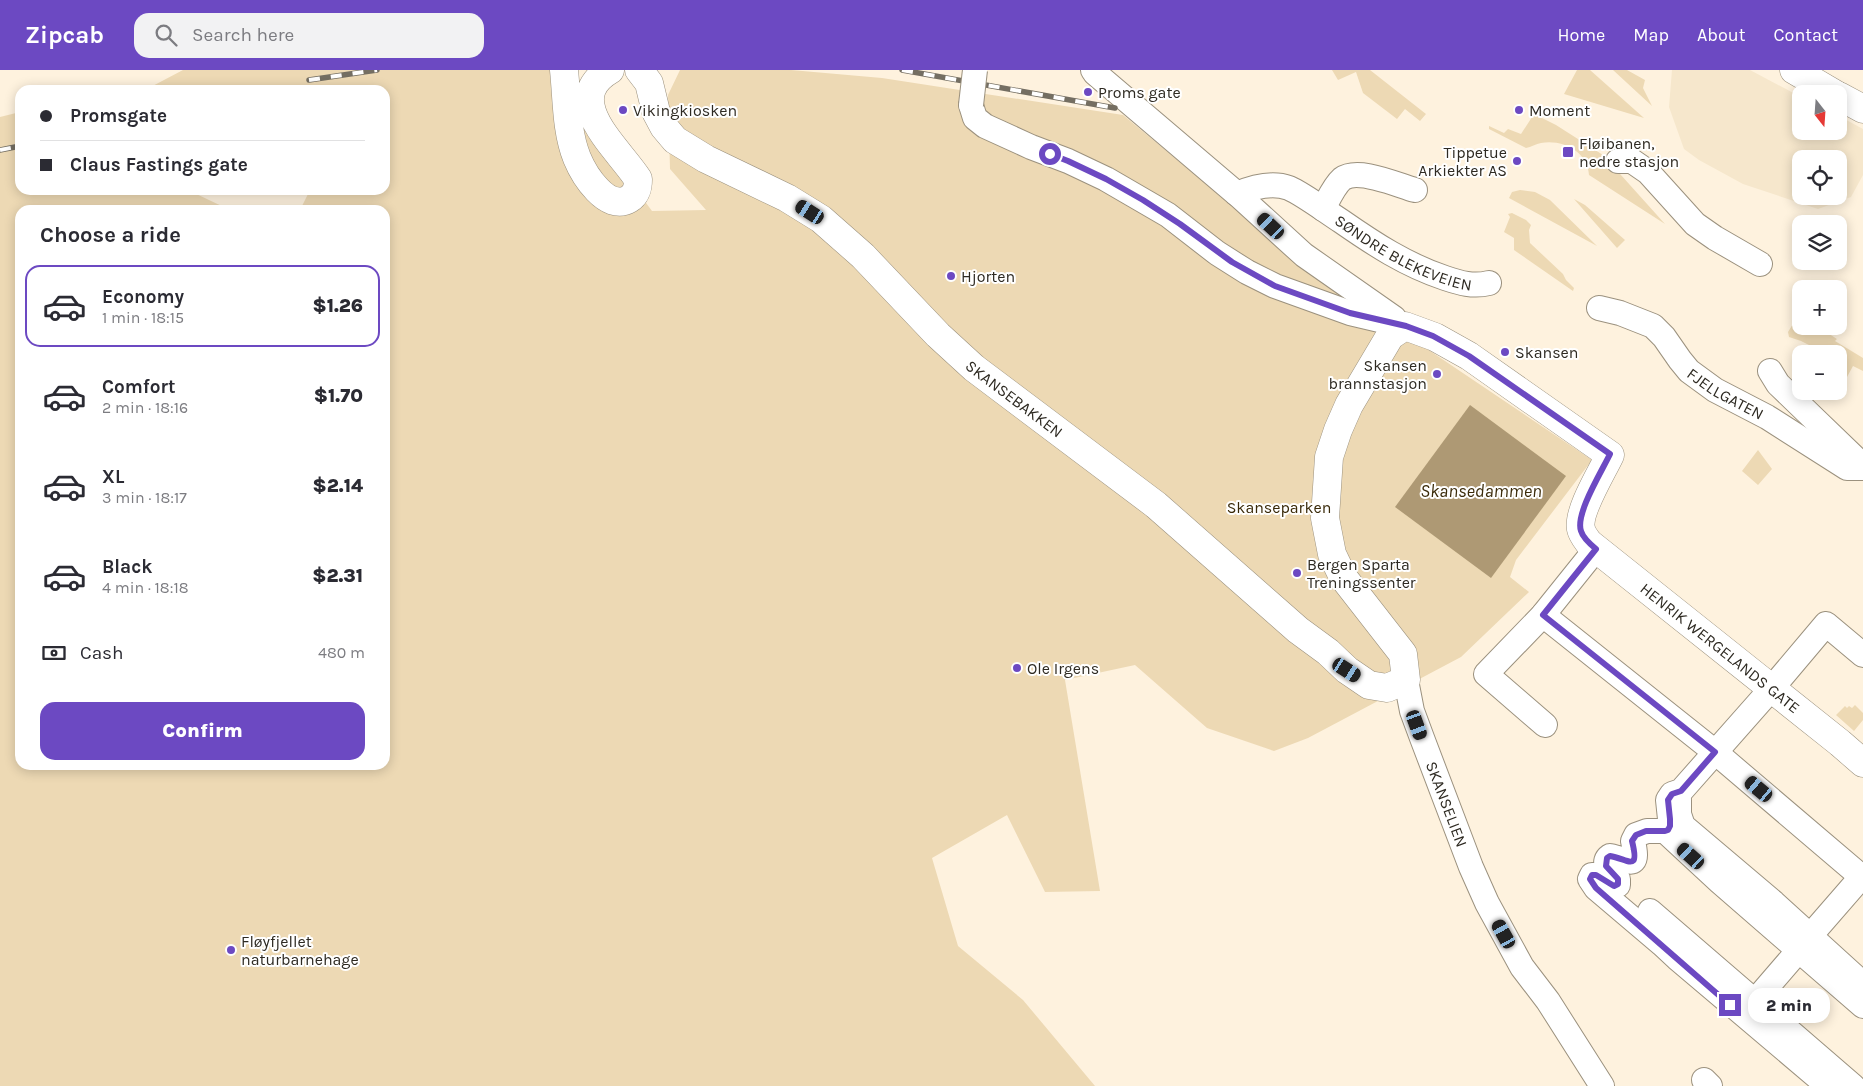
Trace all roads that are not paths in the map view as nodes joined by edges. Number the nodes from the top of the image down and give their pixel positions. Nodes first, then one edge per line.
1 (564, 70) edge
2 (610, 70) edge
3 (975, 70) edge
4 (1794, 70) edge
5 (1094, 72) edge
6 (647, 74) edge
7 (1820, 85) edge
8 (1848, 101) edge
9 (1863, 109) edge
10 (1618, 161) dead end
11 (1415, 190) dead end
12 (1237, 194) junction
13 (1322, 209) junction
14 (1760, 264) dead end
15 (1489, 283) dead end
16 (1599, 308) dead end
17 (1406, 326) junction
18 (1770, 371) dead end
19 (1863, 467) edge
20 (1588, 540) junction
21 (1543, 615) junction
22 (1863, 655) edge
23 (1406, 680) junction
24 (1772, 688) junction
25 (1545, 725) dead end
26 (1715, 752) junction
27 (1863, 763) edge
28 (1681, 791) junction
29 (1665, 831) junction
30 (1863, 876) edge
31 (1607, 886) junction
32 (1804, 943) junction
33 (1863, 984) edge
34 (1756, 1001) junction
35 (1863, 1006) edge
36 (1602, 1086) edge
37 (1828, 1086) edge
38 (1853, 1086) edge

1 - 2 street
3 - 17 street, bridge
4 - 7 street
5 - 12 street
6 - 23 street, SKANSEBAKKEN
8 - 9 street
10 - 14 street
11 - 13 street, SØNDRE BLEKEVEIEN
12 - 13 street, SØNDRE BLEKEVEIEN
12 - 17 street
13 - 15 street, SØNDRE BLEKEVEIEN
16 - 19 street, FJELLGATEN
17 - 20 street
17 - 23 street, SKANSELIEN
18 - 19 street
20 - 21 street
20 - 24 street, HENRIK WERGELANDS GATE
21 - 25 street
21 - 26 street
22 - 24 street
23 - 36 street, SKANSELIEN
24 - 26 street
24 - 27 street, HENRIK WERGELANDS GATE
26 - 28 street
26 - 30 street
28 - 29 street
28 - 32 street
29 - 31 street
29 - 32 street
30 - 32 street
31 - 34 street
31 - 37 street
32 - 33 street
32 - 34 street
32 - 35 street
34 - 38 street

